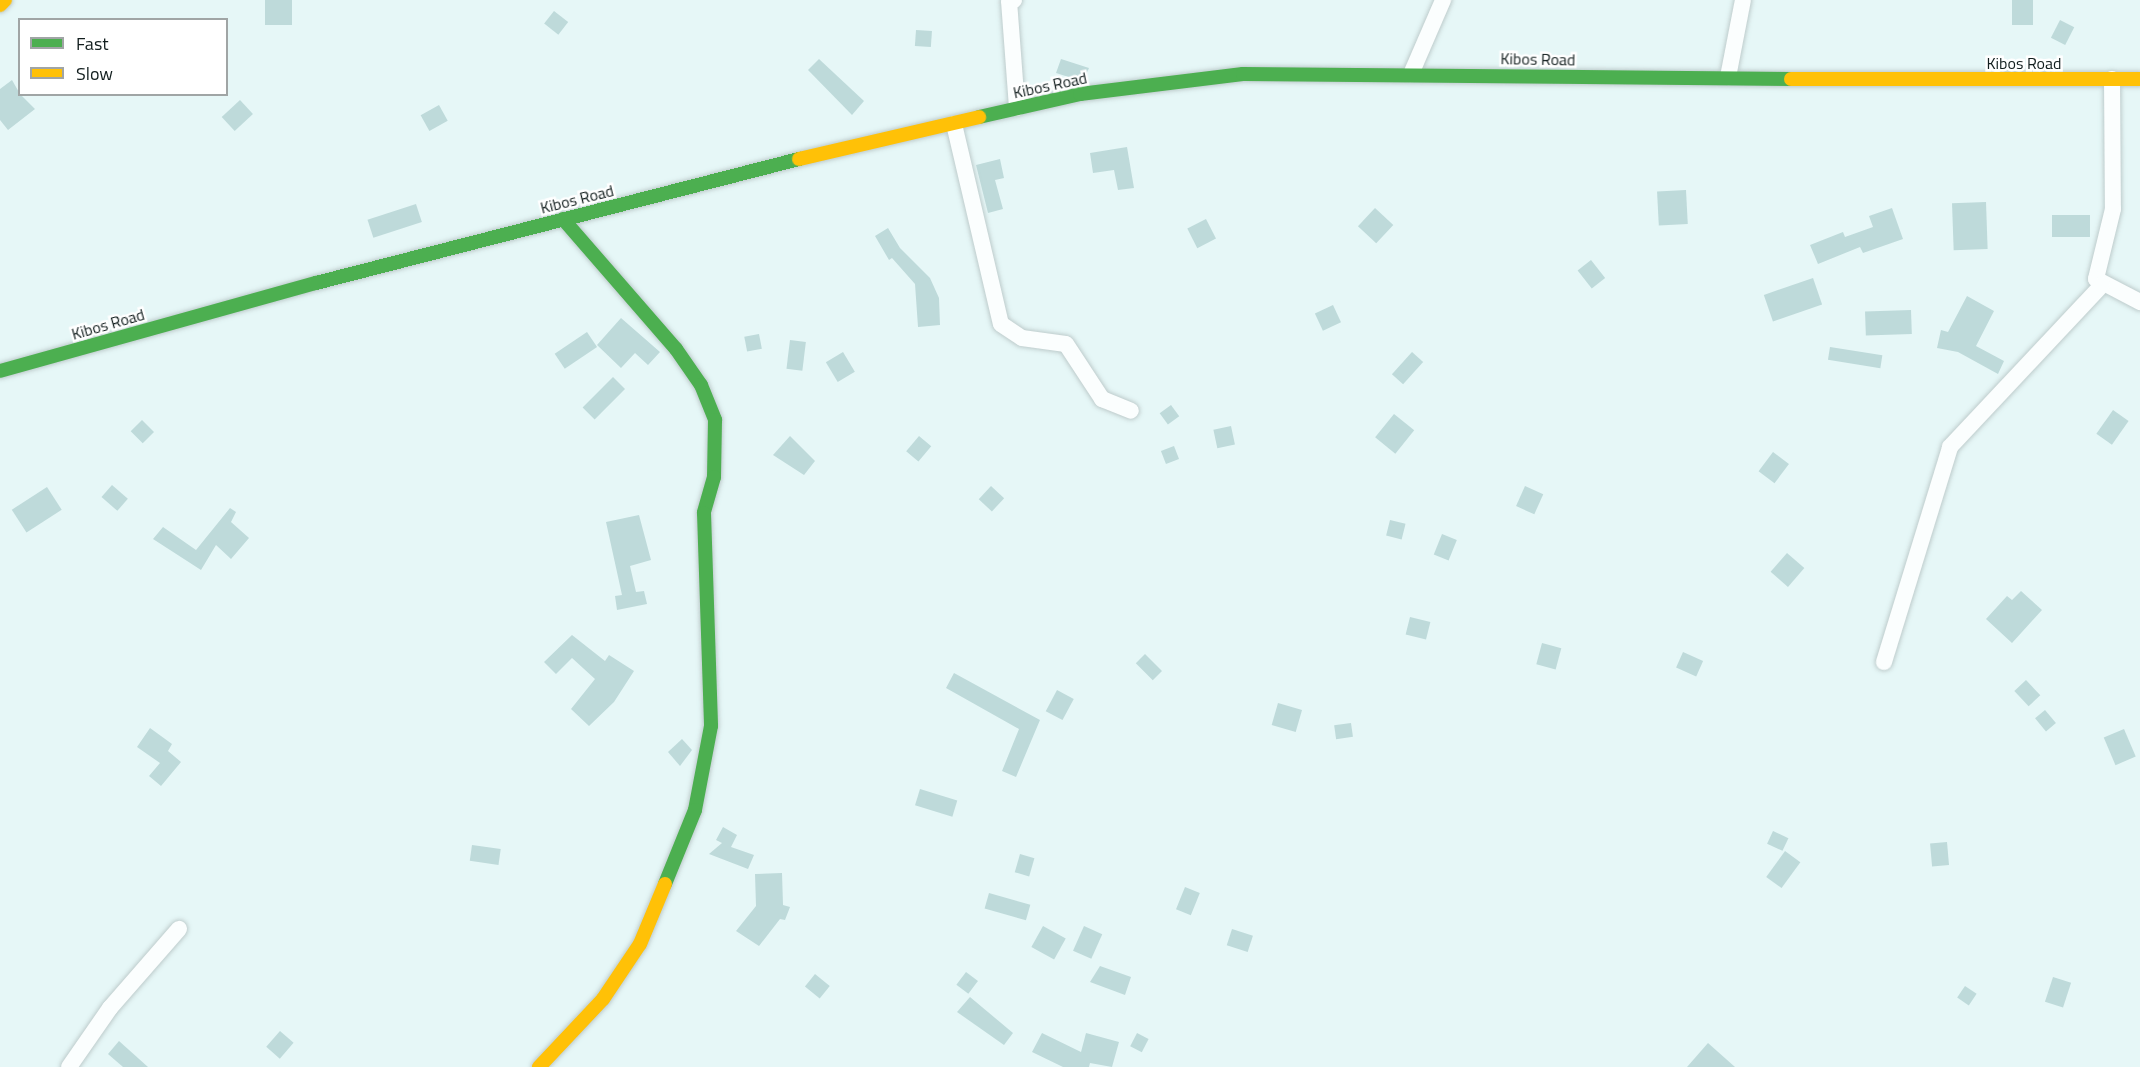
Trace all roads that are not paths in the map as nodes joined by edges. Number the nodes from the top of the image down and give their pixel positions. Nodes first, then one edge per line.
1 (5, 0) edge
2 (1014, 0) edge
3 (1443, 0) edge
4 (1743, 0) edge
5 (0, 5) edge
6 (1411, 74) junction
7 (1728, 77) junction
8 (2112, 79) junction
9 (2140, 79) edge
10 (1017, 108) junction
11 (954, 124) junction
12 (563, 219) junction
13 (2102, 285) junction
14 (2140, 302) edge
15 (0, 371) edge
16 (1131, 411) dead end
17 (1884, 662) dead end
18 (179, 929) dead end
19 (69, 1067) edge
20 (539, 1067) edge

1 - 5 main road
2 - 10 street
3 - 6 street
4 - 7 street
6 - 7 main road, Kibos Road
6 - 10 main road, Kibos Road
7 - 8 main road, Kibos Road
8 - 9 main road, Kibos Road
8 - 13 street
10 - 11 main road, Kibos Road
11 - 12 main road, Kibos Road
11 - 16 street
12 - 15 main road, Kibos Road
12 - 20 main road
13 - 14 street
13 - 17 street
18 - 19 street

